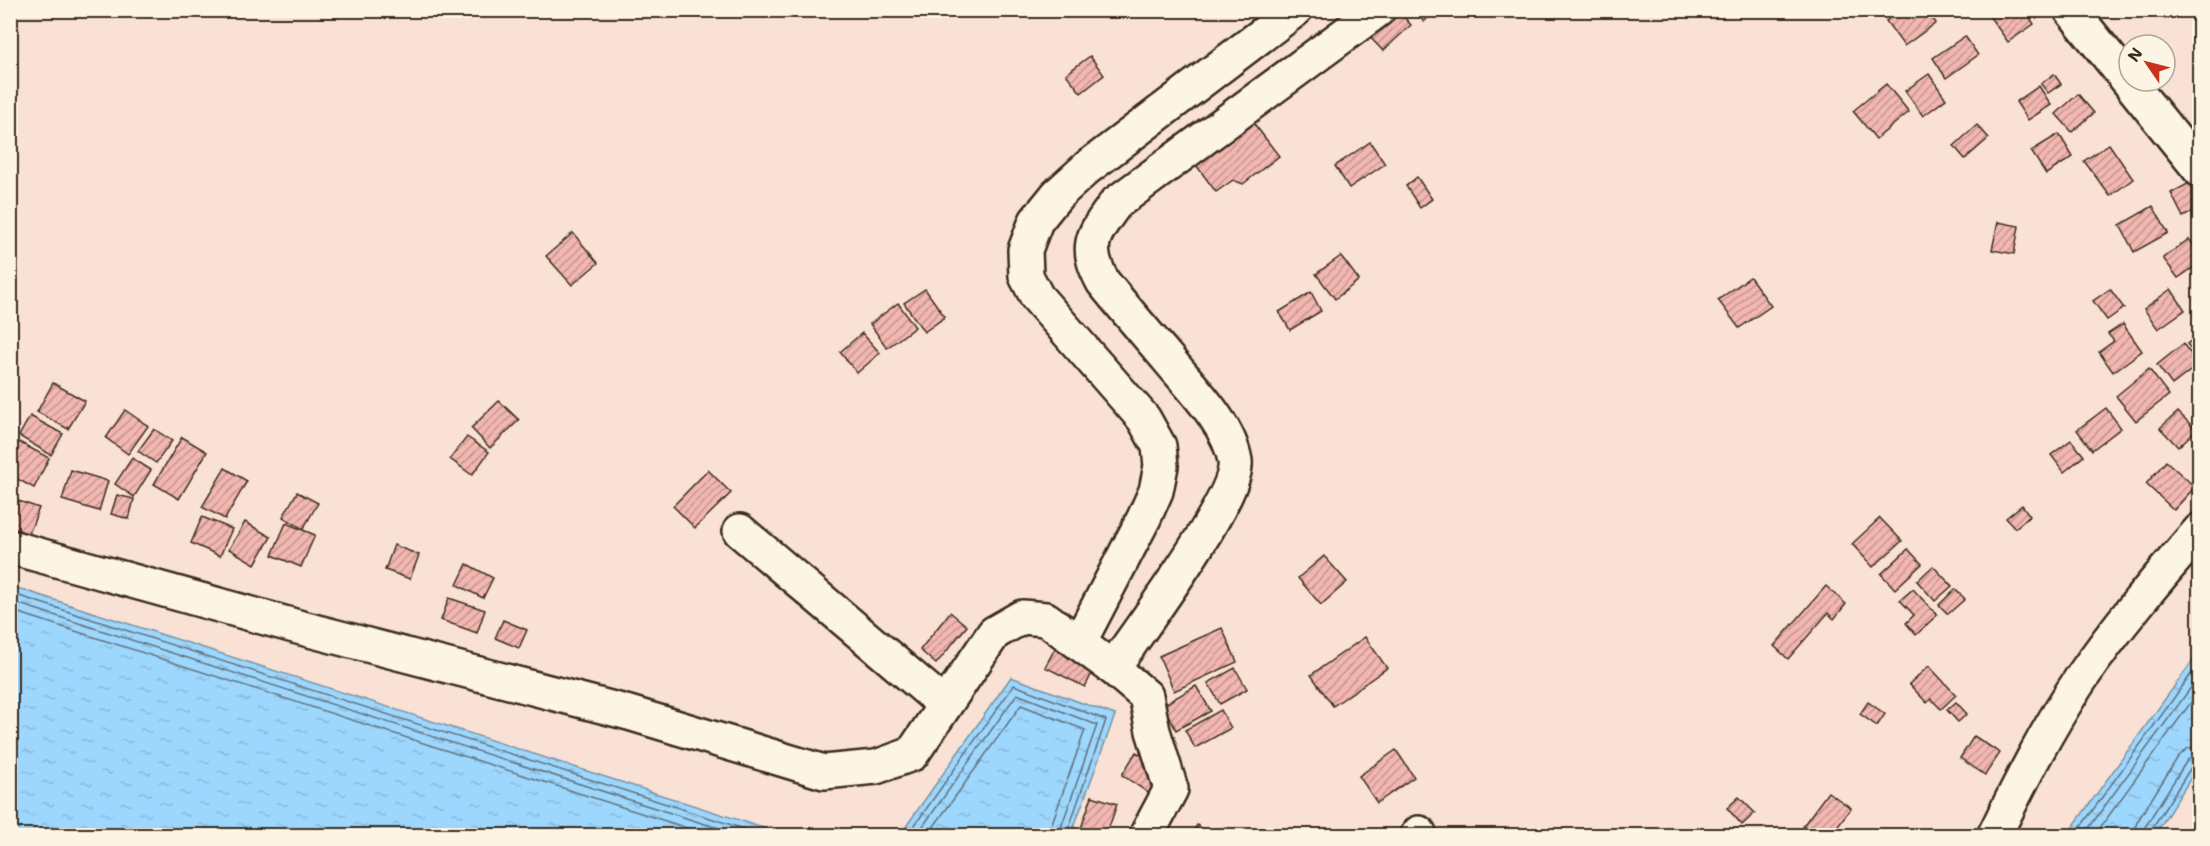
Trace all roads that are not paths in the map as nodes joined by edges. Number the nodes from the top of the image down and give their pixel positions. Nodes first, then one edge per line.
1 (1295, 10) edge
2 (1378, 10) edge
3 (2071, 10) edge
4 (2199, 170) edge
5 (2199, 530) edge
6 (740, 531) dead end
7 (10, 547) edge
8 (1079, 643) junction
9 (1113, 668) junction
10 (945, 705) junction
11 (1146, 836) edge
12 (1994, 836) edge

1 - 8 street
2 - 9 street
3 - 4 street
5 - 12 street
6 - 10 street
7 - 10 street
8 - 9 street
8 - 10 street
9 - 11 street

